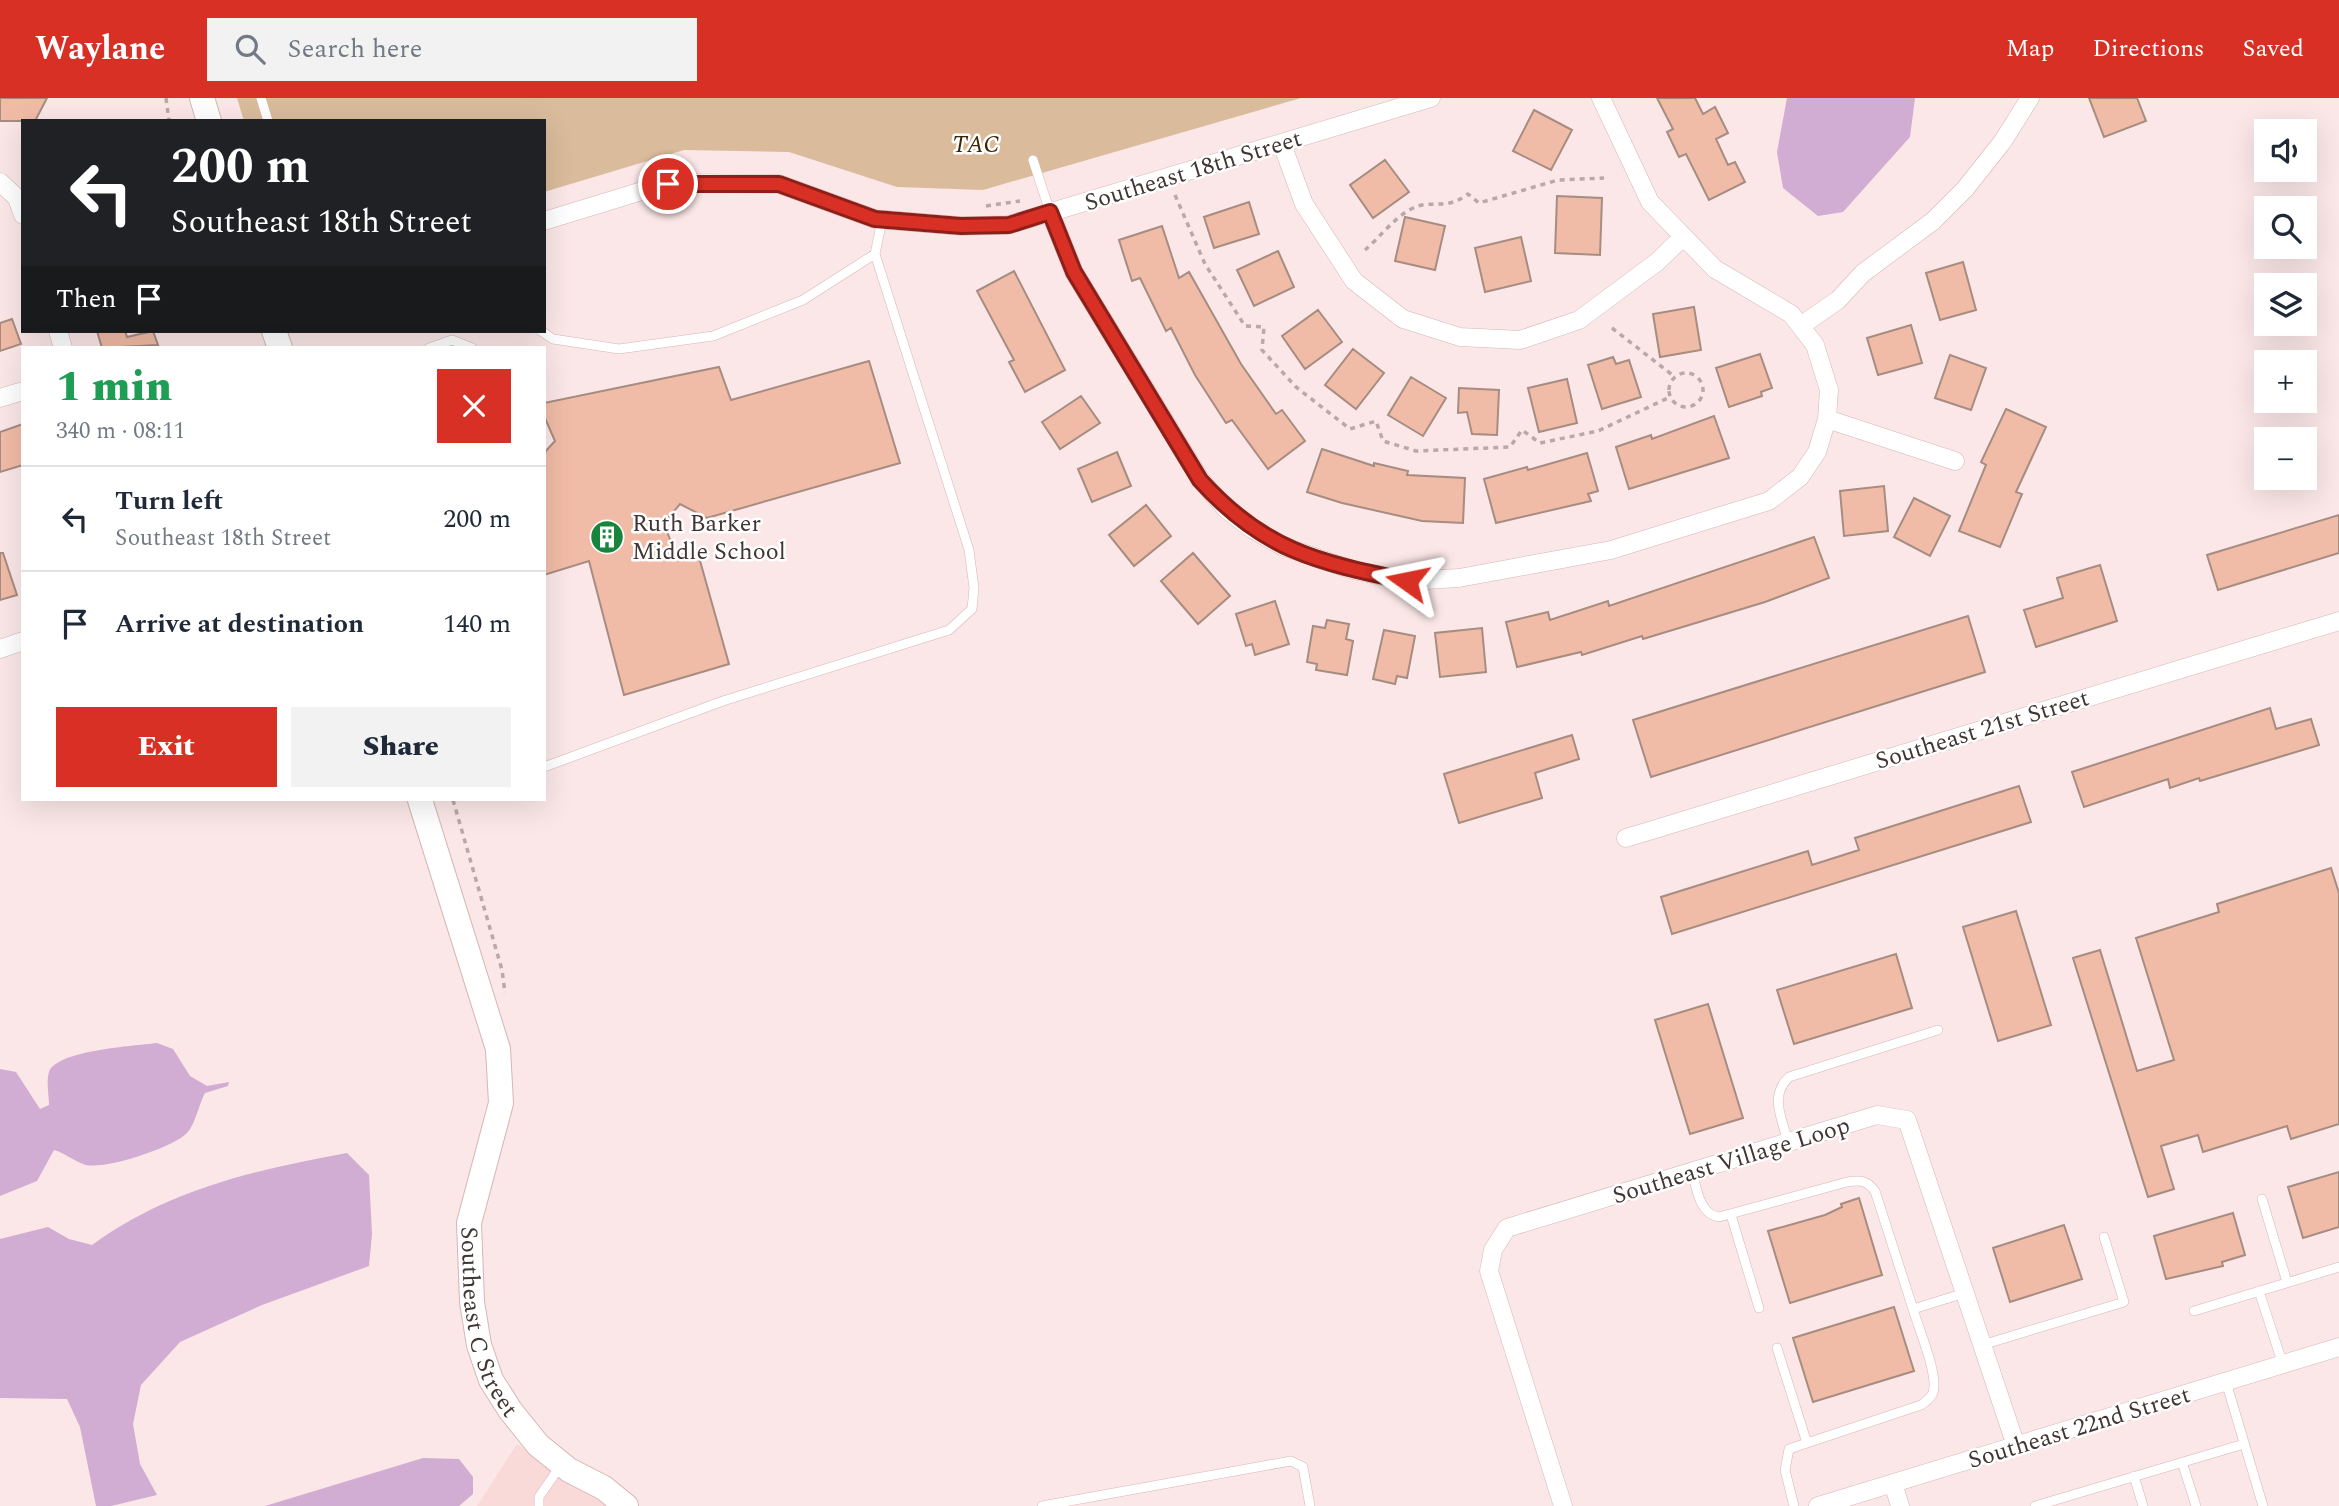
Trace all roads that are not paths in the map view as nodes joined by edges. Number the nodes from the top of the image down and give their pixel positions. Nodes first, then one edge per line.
1 (202, 98) edge
2 (261, 98) edge
3 (1431, 98) edge
4 (1601, 98) edge
5 (2030, 98) edge
6 (208, 119) edge
7 (267, 119) edge
8 (1282, 144) junction
9 (1033, 160) dead end
10 (0, 182) edge
11 (1047, 204) junction
12 (21, 208) edge
13 (546, 220) edge
14 (882, 220) junction
15 (1683, 237) junction
16 (875, 254) junction
17 (1802, 325) junction
18 (544, 333) edge
19 (435, 346) edge
20 (467, 346) edge
21 (21, 392) edge
22 (0, 398) edge
23 (1827, 419) junction
24 (1955, 461) dead end
25 (2339, 621) edge
26 (21, 643) edge
27 (0, 649) edge
28 (546, 766) edge
29 (423, 801) edge
30 (1626, 838) dead end
31 (1938, 1030) dead end
32 (1788, 1142) junction
33 (1692, 1171) junction
34 (2262, 1199) dead end
35 (1731, 1215) junction
36 (2104, 1237) dead end
37 (2339, 1266) edge
38 (2287, 1282) junction
39 (2259, 1291) junction
40 (1965, 1293) junction
41 (1759, 1308) dead end
42 (1913, 1309) junction
43 (2194, 1311) dead end
44 (1982, 1345) junction
45 (1777, 1348) dead end
46 (2339, 1348) edge
47 (2283, 1365) junction
48 (2226, 1382) junction
49 (1806, 1440) junction
50 (2244, 1444) junction
51 (2016, 1446) junction
52 (2182, 1462) junction
53 (562, 1464) junction
54 (2134, 1476) junction
55 (1893, 1483) junction
56 (2076, 1494) junction
57 (539, 1506) edge
58 (626, 1506) edge
59 (1042, 1506) edge
60 (1310, 1506) edge
61 (1563, 1506) edge
62 (1794, 1506) edge
63 (1818, 1506) edge
64 (1900, 1506) edge
65 (2035, 1506) edge
66 (2080, 1506) edge
67 (2143, 1506) edge
68 (2196, 1506) edge
69 (2263, 1506) edge

1 - 6 street
2 - 7 lane
3 - 8 street, Southeast 18th Street
4 - 15 street
5 - 17 street
8 - 11 street, Southeast 18th Street
8 - 15 street
9 - 11 lane
10 - 12 street
11 - 14 street, Southeast 18th Street
11 - 23 street
13 - 14 street, Southeast 18th Street
14 - 16 lane
15 - 17 street
16 - 18 lane
16 - 28 lane
17 - 23 street
19 - 20 lane
21 - 22 street
23 - 24 street
25 - 30 street, Southeast 21st Street
26 - 27 street
29 - 53 street, Southeast C Street
31 - 32 lane
32 - 33 street, Southeast Village Loop
32 - 40 street, Southeast Village Loop
33 - 35 lane
33 - 61 street, Southeast Village Loop
34 - 38 lane
35 - 41 lane
35 - 42 lane
36 - 44 lane
37 - 38 lane
38 - 39 lane
39 - 43 lane
39 - 47 lane
40 - 42 lane
40 - 44 street, Southeast Village Loop
42 - 49 lane
44 - 51 street, Southeast Village Loop
45 - 49 lane
46 - 47 street, Southeast 22nd Street
47 - 48 street, Southeast 22nd Street
48 - 50 lane
48 - 51 street, Southeast 22nd Street
49 - 62 lane
50 - 52 lane
50 - 69 lane
51 - 55 street, Southeast 22nd Street
52 - 54 lane
52 - 68 lane
53 - 57 lane
53 - 58 street, Southeast C Street
54 - 56 lane
54 - 67 lane
55 - 63 street, Southeast 22nd Street
55 - 64 street
56 - 65 lane
56 - 66 lane
59 - 60 lane

